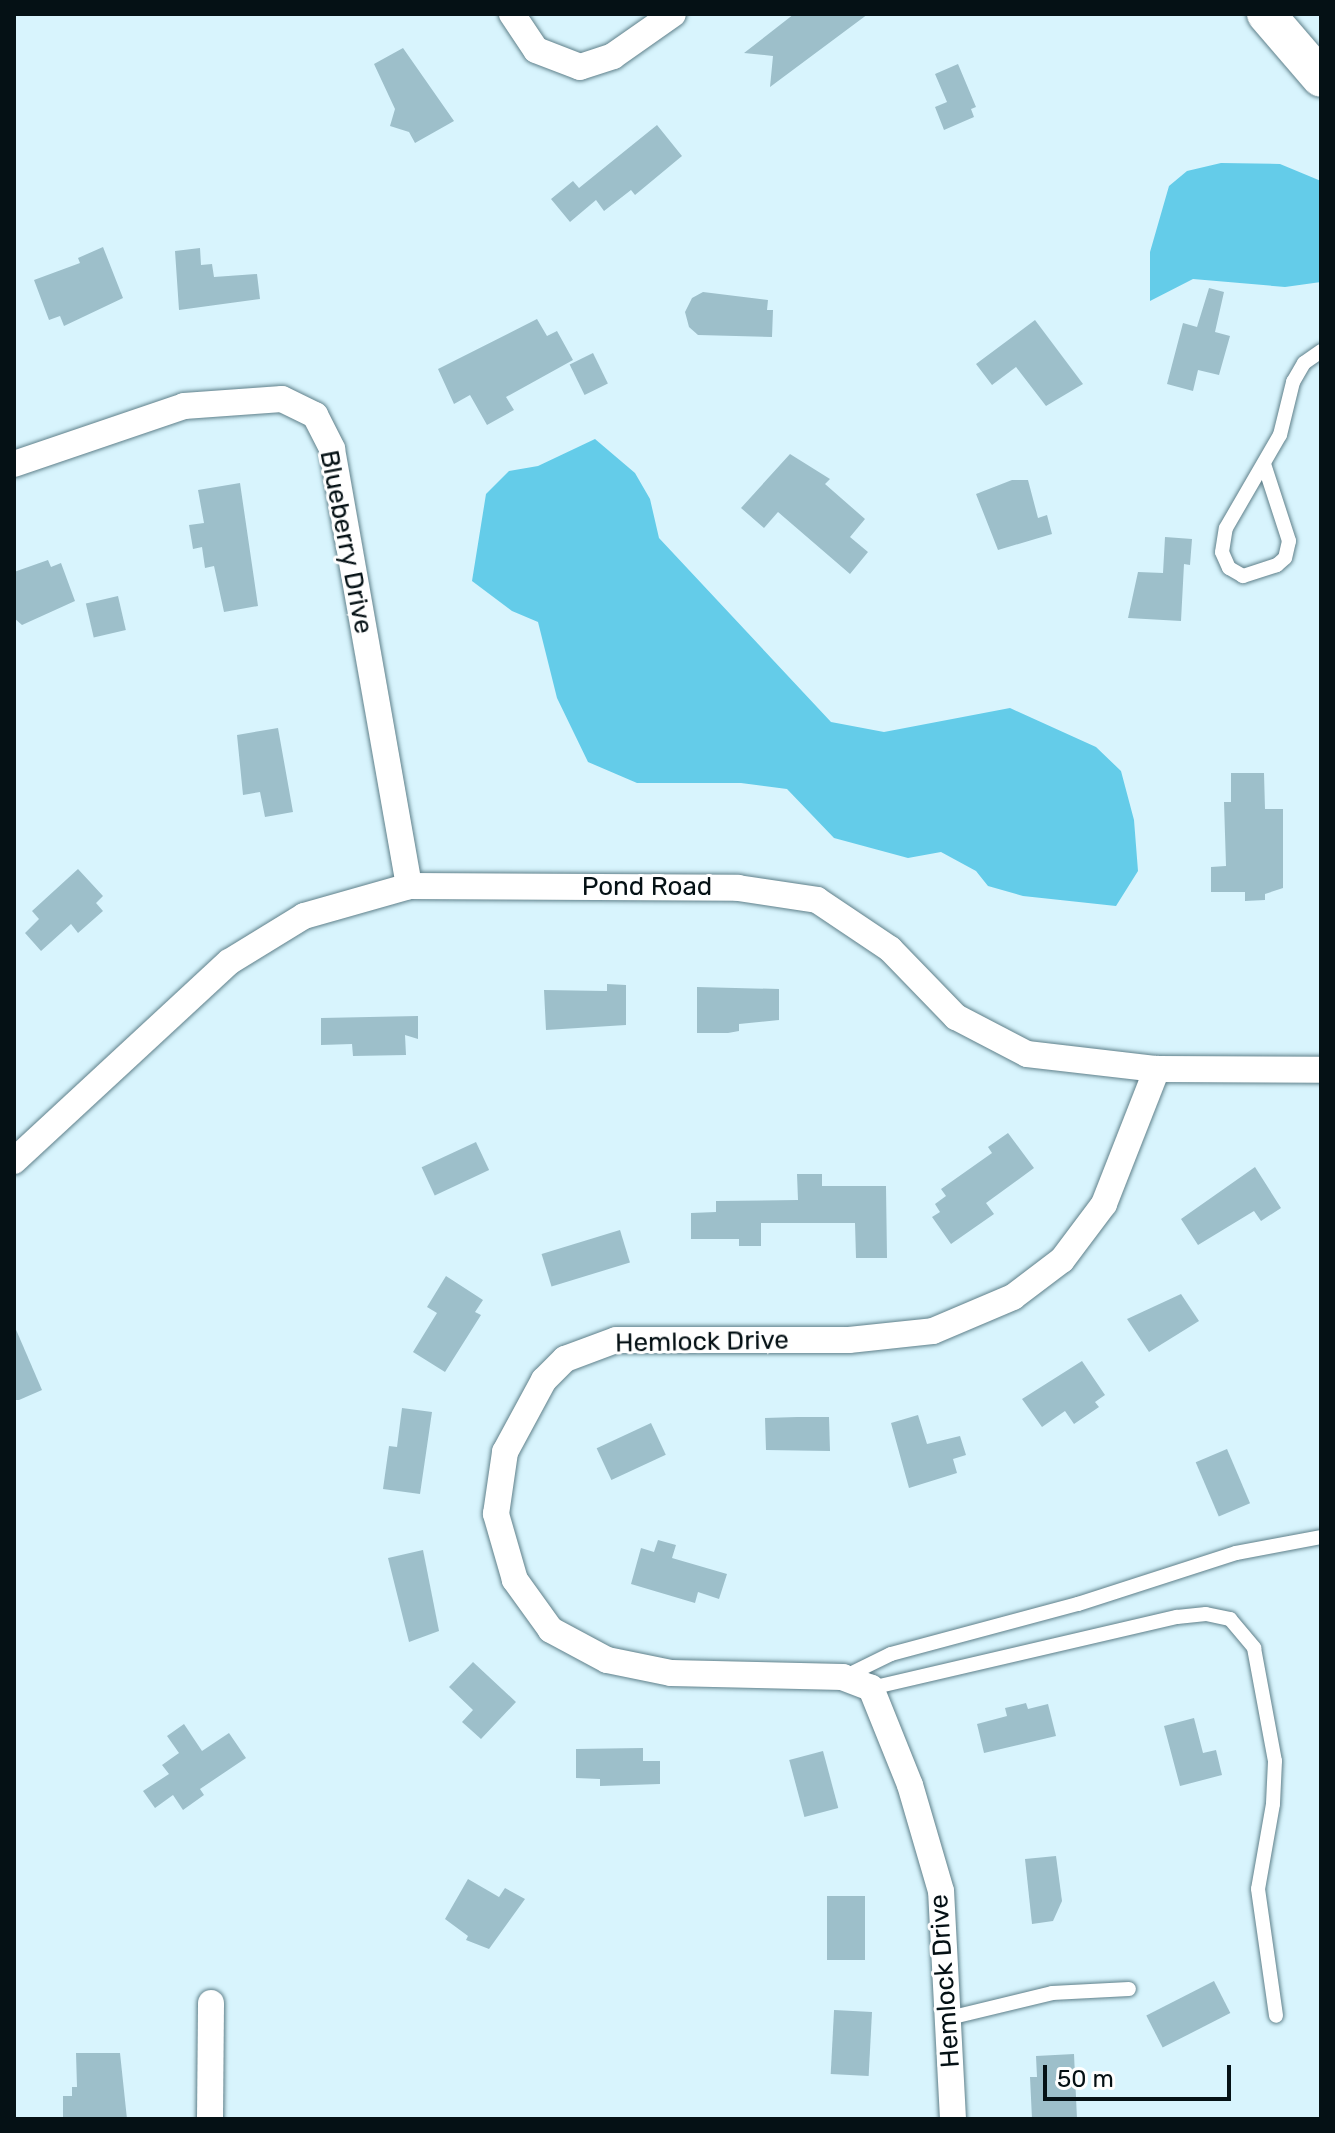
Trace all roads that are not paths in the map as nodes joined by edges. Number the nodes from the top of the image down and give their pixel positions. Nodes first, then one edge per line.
1 (512, 14) edge
2 (673, 14) edge
3 (1266, 14) edge
4 (1321, 78) edge
5 (1321, 351) edge
6 (14, 464) edge
7 (1264, 464) junction
8 (409, 886) junction
9 (1157, 1069) junction
10 (1321, 1070) edge
11 (14, 1161) edge
12 (1321, 1537) edge
13 (843, 1677) junction
14 (871, 1688) junction
15 (1129, 1989) dead end
16 (211, 2003) dead end
17 (1276, 2016) dead end
18 (949, 2018) junction
19 (210, 2119) edge
20 (953, 2119) edge

1 - 2 street
3 - 4 main road
5 - 7 lane
6 - 8 street, Blueberry Drive
7 - 7 lane
8 - 9 street, Pond Road
8 - 11 street, Pond Road
9 - 10 street, Pond Road
9 - 13 street, Hemlock Drive
12 - 13 lane
13 - 14 street, Hemlock Drive
14 - 17 lane
14 - 18 street, Hemlock Drive
15 - 18 lane
16 - 19 street
18 - 20 street, Hemlock Drive

